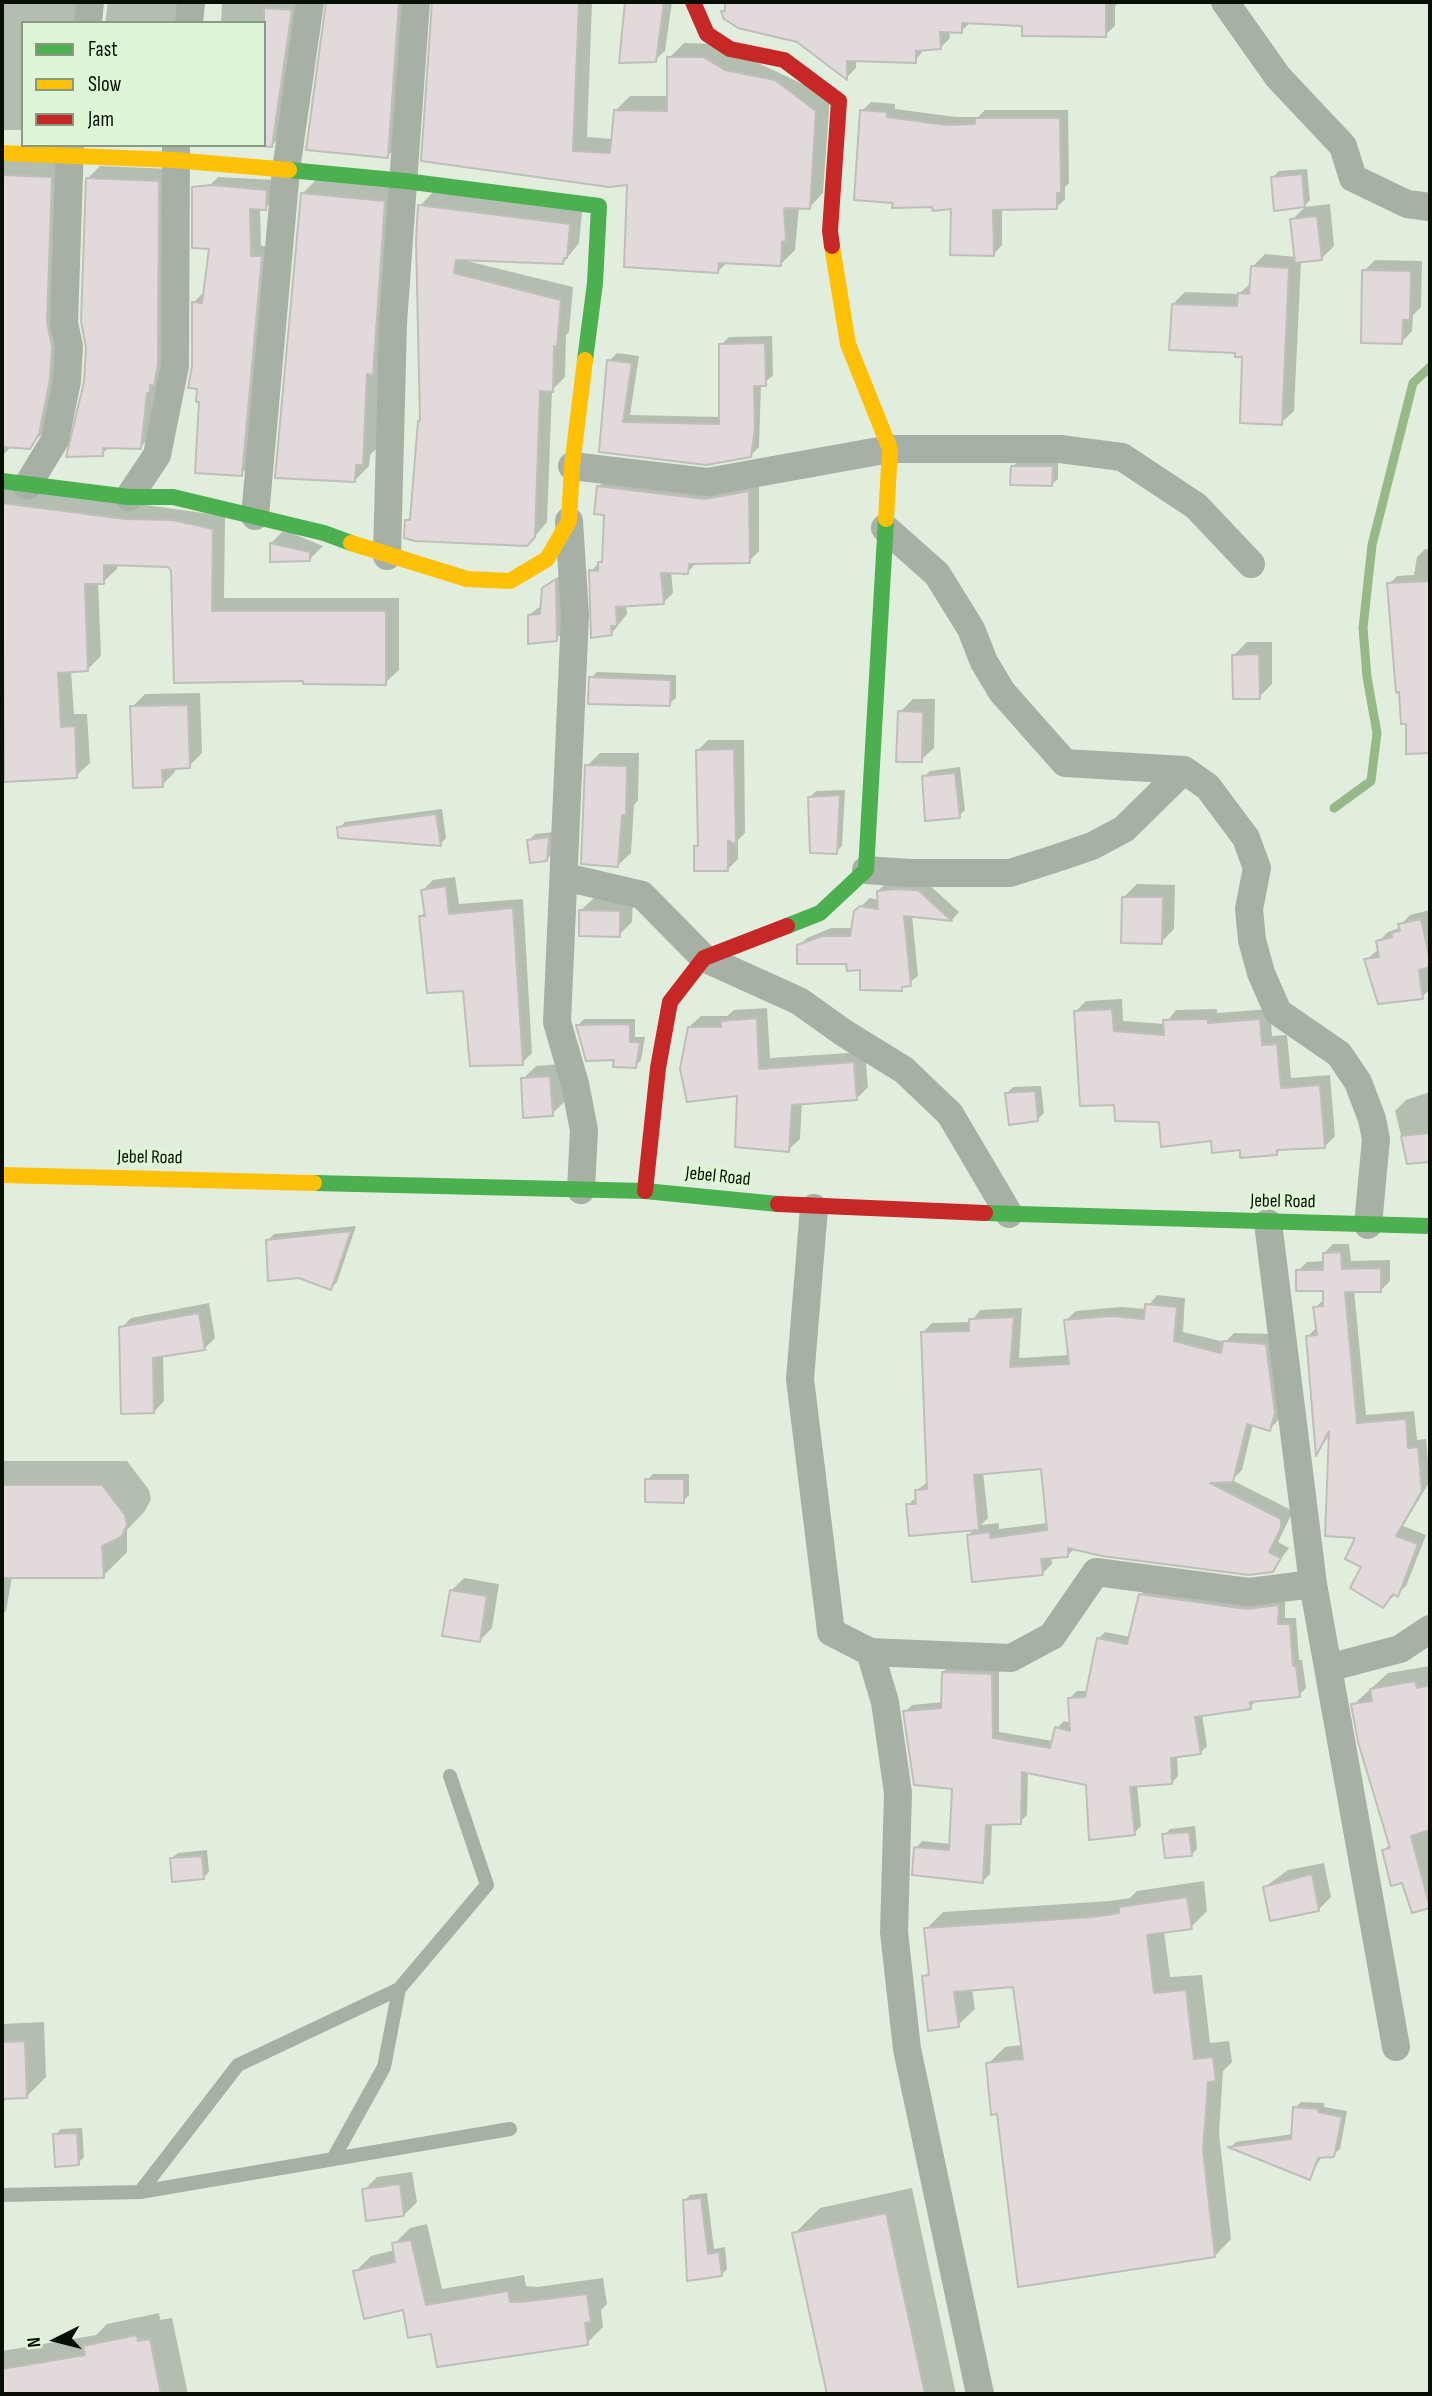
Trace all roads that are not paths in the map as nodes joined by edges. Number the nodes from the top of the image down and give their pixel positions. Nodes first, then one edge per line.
1 (90, 2) edge
2 (191, 2) edge
3 (310, 2) edge
4 (416, 2) edge
5 (693, 2) edge
6 (1225, 2) edge
7 (88, 21) edge
8 (189, 21) edge
9 (69, 151) edge
10 (175, 152) edge
11 (2, 153) edge
12 (286, 170) junction
13 (405, 181) junction
14 (1430, 207) edge
15 (890, 449) junction
16 (572, 466) junction
17 (15, 483) edge
18 (129, 496) junction
19 (255, 516) junction
20 (569, 521) junction
21 (885, 528) junction
22 (387, 556) junction
23 (1251, 564) dead end
24 (1184, 771) junction
25 (866, 870) junction
26 (565, 877) junction
27 (704, 958) junction
28 (2, 1175) edge
29 (581, 1190) junction
30 (645, 1191) junction
31 (814, 1208) junction
32 (1009, 1214) junction
33 (1268, 1223) junction
34 (1368, 1225) junction
35 (1430, 1226) edge
36 (1313, 1584) junction
37 (1430, 1629) edge
38 (870, 1652) junction
39 (1328, 1668) junction
40 (450, 1776) dead end
41 (400, 1989) junction
42 (1395, 2047) dead end
43 (510, 2129) dead end
44 (333, 2159) junction
45 (139, 2192) junction
46 (2, 2195) edge
47 (980, 2394) edge

1 - 7 street
2 - 8 street
3 - 12 street
4 - 13 street
5 - 15 street
6 - 14 street
9 - 10 street
9 - 11 street
9 - 17 street
10 - 12 street
10 - 18 street
12 - 13 street
12 - 19 street
13 - 16 street
13 - 22 street
15 - 16 street
15 - 21 street
15 - 23 street
16 - 20 street
17 - 18 street
18 - 19 street
19 - 22 street
20 - 22 street
20 - 26 street
21 - 24 street
21 - 25 street
24 - 25 street
24 - 34 street
25 - 27 street
26 - 27 street
26 - 29 street
27 - 30 street
27 - 32 street
28 - 29 street, Jebel Road
29 - 30 street, Jebel Road
30 - 31 street, Jebel Road
31 - 32 street, Jebel Road
31 - 38 street
32 - 33 street, Jebel Road
33 - 34 street, Jebel Road
33 - 36 street
34 - 35 street, Jebel Road
36 - 38 street
36 - 39 street
37 - 39 street
38 - 47 street
39 - 42 street
40 - 41 lane
41 - 44 lane
41 - 45 lane
43 - 44 lane
44 - 45 lane
45 - 46 lane

